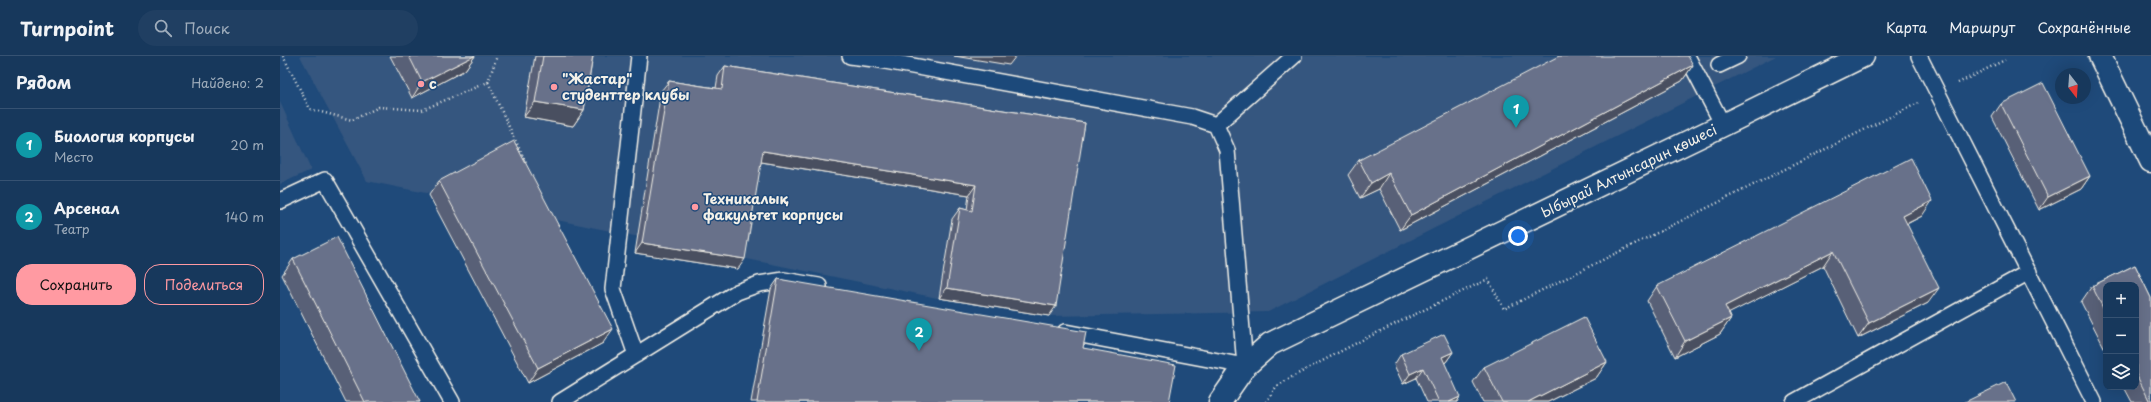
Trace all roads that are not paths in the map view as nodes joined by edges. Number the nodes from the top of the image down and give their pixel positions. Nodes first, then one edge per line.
1 (639, 56) edge
2 (850, 56) edge
3 (1294, 56) edge
4 (1687, 56) edge
5 (1738, 56) edge
6 (1863, 56) edge
7 (1919, 56) edge
8 (2100, 56) edge
9 (875, 57) edge
10 (1719, 65) dead end
11 (1216, 125) junction
12 (1723, 126) junction
13 (2151, 161) edge
14 (280, 201) edge
15 (2029, 272) junction
16 (831, 288) edge
17 (1050, 329) edge
18 (636, 355) junction
19 (1245, 366) junction
20 (452, 402) edge
21 (560, 402) edge
22 (1220, 402) edge
23 (1794, 402) edge
24 (2094, 402) edge

1 - 18 lane
2 - 9 lane
3 - 11 lane
4 - 12 lane
5 - 10 lane
6 - 12 street, Ыбырай Алтынсарин көшесі
7 - 15 lane
8 - 13 street
9 - 11 lane
11 - 19 lane
12 - 19 street, Ыбырай Алтынсарин көшесі
14 - 20 lane
15 - 23 lane
15 - 24 lane
16 - 18 lane
17 - 19 lane
18 - 21 lane
19 - 22 street, Ыбырай Алтынсарин көшесі

